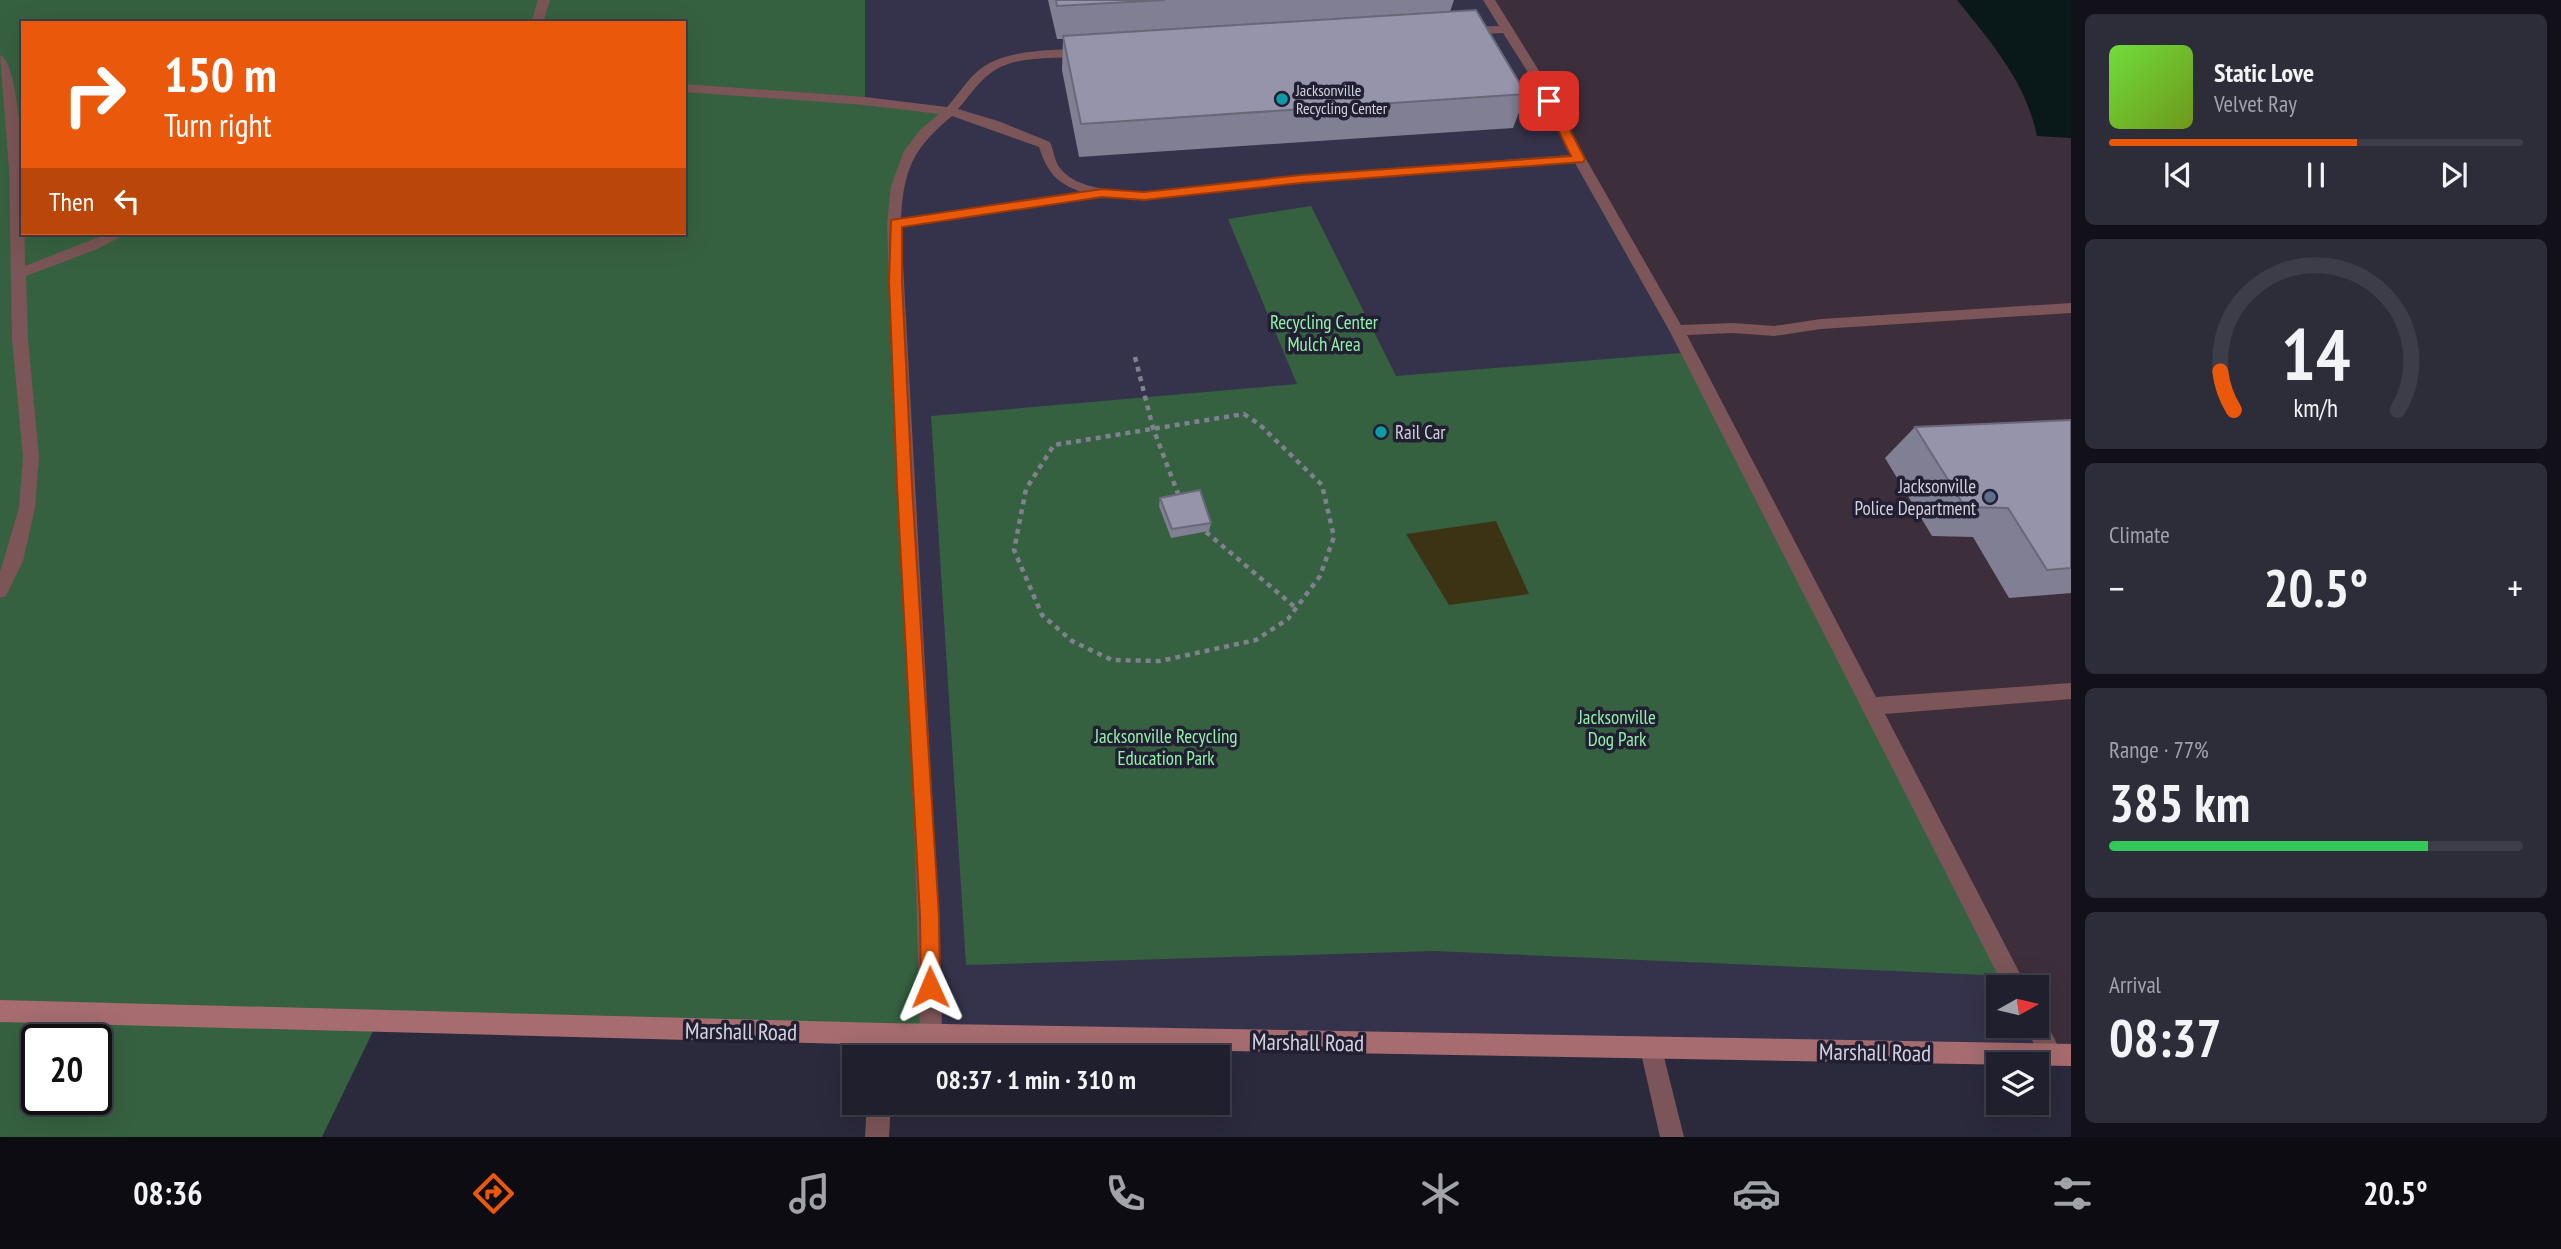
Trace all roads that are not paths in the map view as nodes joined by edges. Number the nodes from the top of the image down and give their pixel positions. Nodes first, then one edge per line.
1 (544, 0) edge
2 (1489, 0) edge
3 (538, 21) edge
4 (1505, 29) junction
5 (1450, 32) edge
6 (1100, 51) edge
7 (0, 59) edge
8 (686, 88) edge
9 (950, 111) junction
10 (1579, 159) junction
11 (1102, 193) junction
12 (896, 223) junction
13 (117, 235) edge
14 (17, 274) junction
15 (2071, 308) edge
16 (1678, 330) junction
17 (0, 591) edge
18 (2071, 691) edge
19 (1872, 706) junction
20 (2010, 975) edge
21 (0, 1012) edge
22 (931, 1035) junction
23 (2046, 1038) edge
24 (857, 1045) edge
25 (887, 1045) edge
26 (1651, 1049) junction
27 (2061, 1055) edge
28 (878, 1115) edge
29 (877, 1137) edge
30 (1672, 1137) edge

1 - 3 street
2 - 4 street
4 - 5 street
4 - 10 street
6 - 9 street
7 - 14 street
8 - 9 street
9 - 11 street
9 - 12 street
10 - 11 street
10 - 16 street
11 - 12 street
12 - 22 street
13 - 14 street
14 - 17 street
15 - 16 street
16 - 19 street
18 - 19 street
19 - 20 street
21 - 24 main road, Marshall Road
22 - 25 main road, Marshall Road
22 - 26 main road, Marshall Road
23 - 27 street
26 - 27 main road, Marshall Road
26 - 30 street
28 - 29 street

